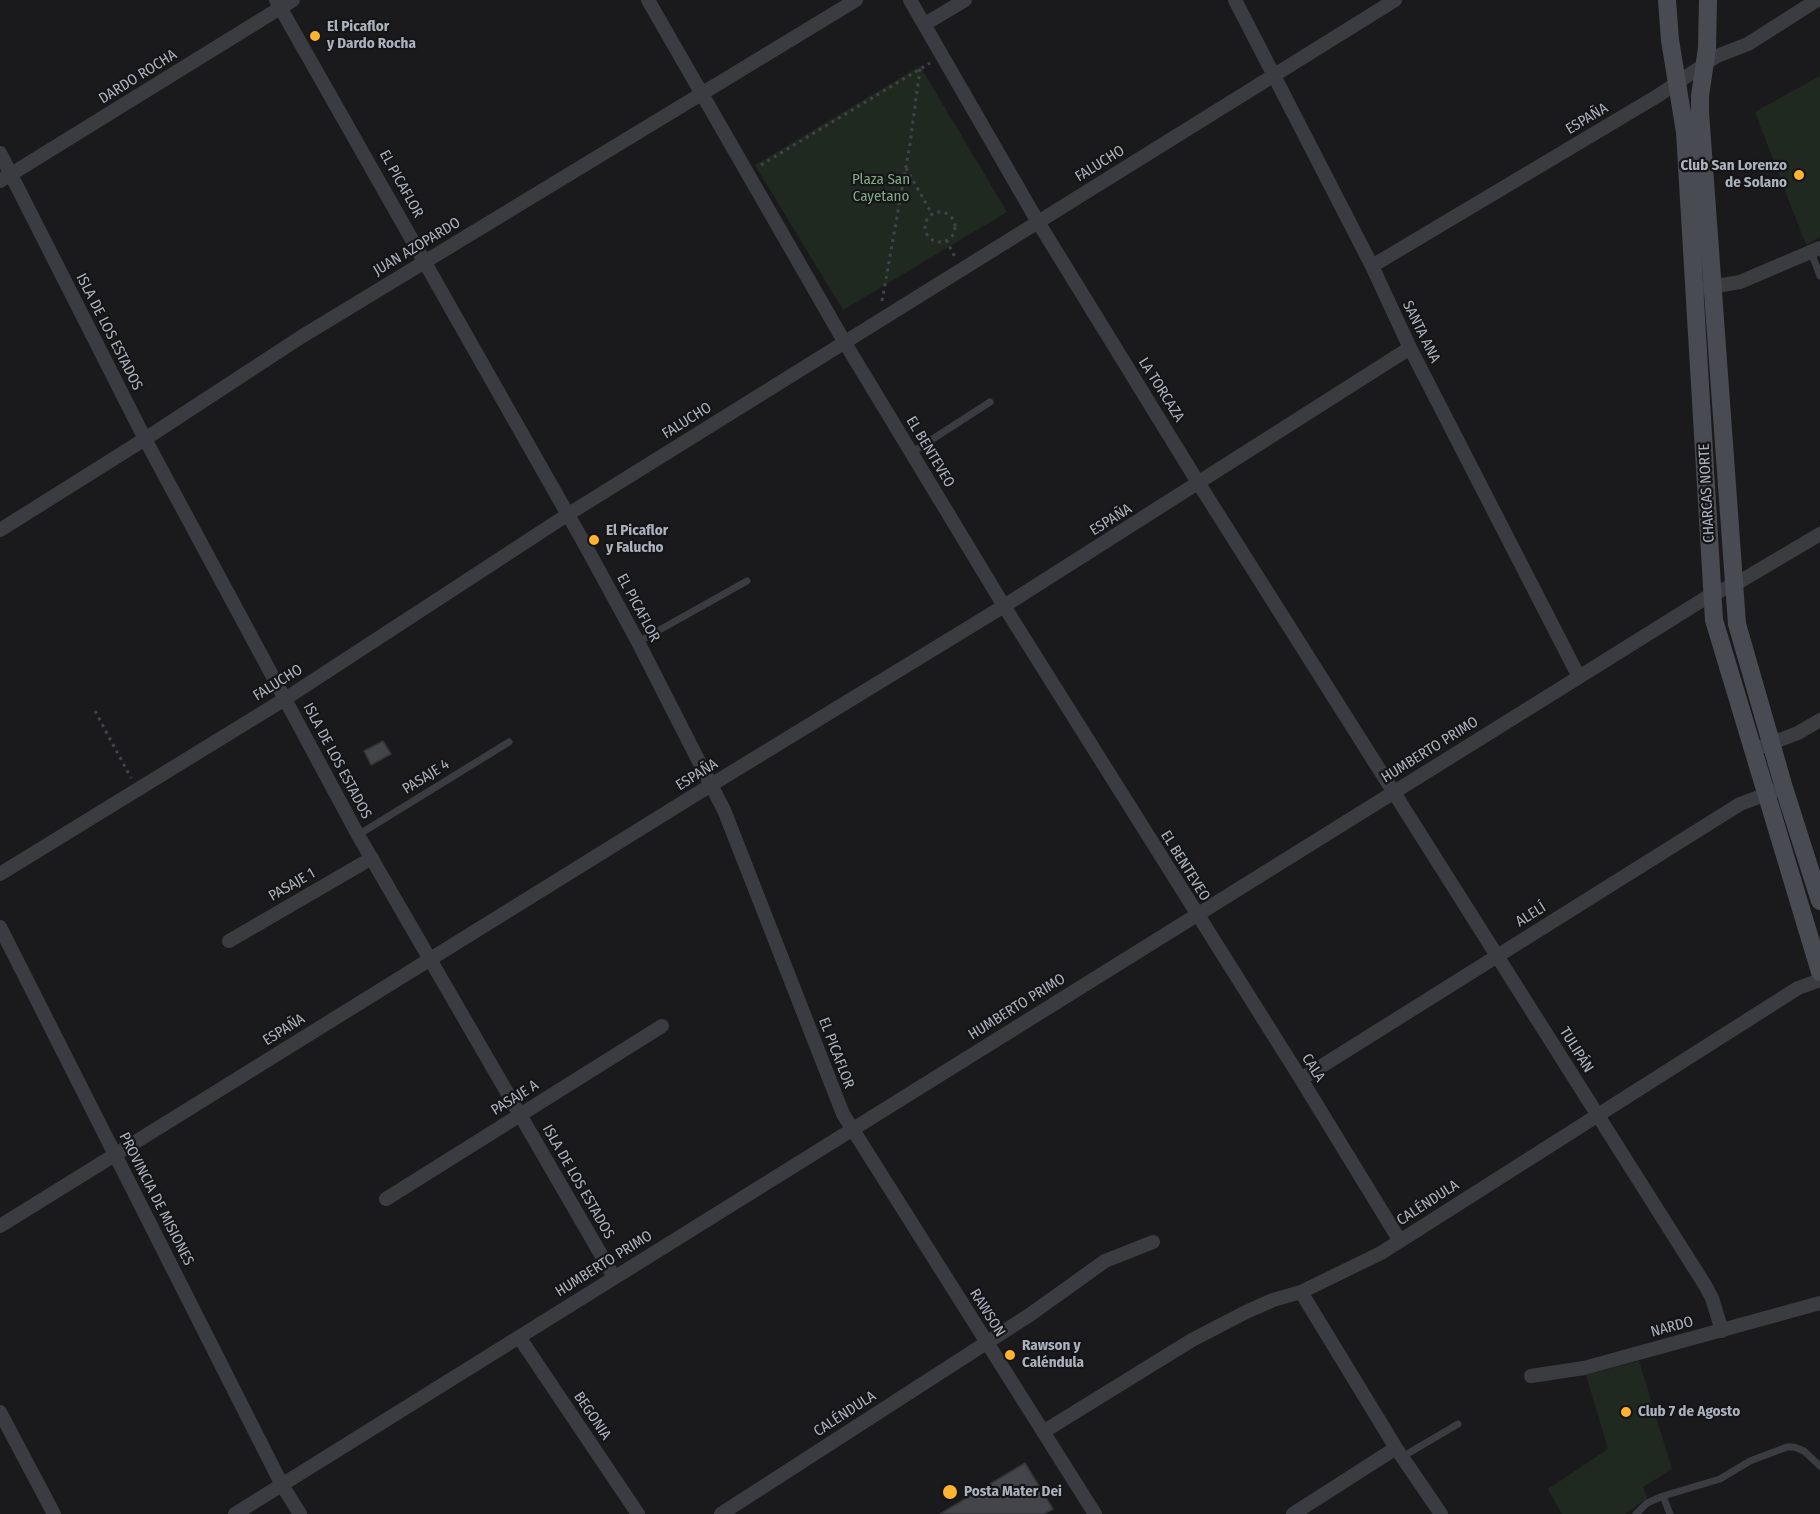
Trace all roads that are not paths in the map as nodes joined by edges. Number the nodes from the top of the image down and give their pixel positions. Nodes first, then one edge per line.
1 (648, 0) edge
2 (856, 0) edge
3 (910, 0) edge
4 (964, 0) edge
5 (1235, 0) edge
6 (1395, 0) edge
7 (1667, 0) edge
8 (1708, 0) edge
9 (1817, 0) edge
10 (283, 2) edge
11 (925, 24) junction
12 (1704, 66) junction
13 (1274, 76) junction
14 (1677, 83) junction
15 (700, 94) junction
16 (0, 153) edge
17 (5, 178) edge
18 (1038, 222) junction
19 (1816, 250) edge
20 (425, 261) junction
21 (1372, 266) junction
22 (1820, 276) edge
23 (1705, 287) junction
24 (845, 343) junction
25 (1410, 348) junction
26 (990, 402) dead end
27 (145, 439) junction
28 (911, 453) junction
29 (1199, 484) junction
30 (567, 515) junction
31 (0, 530) edge
32 (1818, 539) edge
33 (747, 581) dead end
34 (1734, 585) junction
35 (1712, 594) junction
36 (1004, 606) junction
37 (638, 642) junction
38 (1579, 677) junction
39 (285, 699) junction
40 (1820, 720) edge
41 (509, 742) dead end
42 (1762, 747) junction
43 (711, 785) junction
44 (1784, 788) junction
45 (1395, 791) junction
46 (1766, 794) junction
47 (358, 835) junction
48 (372, 858) junction
49 (0, 874) edge
50 (1820, 902) edge
51 (1196, 915) junction
52 (0, 927) edge
53 (1815, 937) edge
54 (229, 941) dead end
55 (1497, 956) junction
56 (429, 960) junction
57 (1820, 972) edge
58 (1820, 980) edge
59 (662, 1026) dead end
60 (1301, 1079) junction
61 (1597, 1114) junction
62 (519, 1115) junction
63 (852, 1130) junction
64 (115, 1155) junction
65 (386, 1199) dead end
66 (0, 1226) edge
67 (1400, 1241) junction
68 (1153, 1242) dead end
69 (614, 1277) junction
70 (1301, 1292) junction
71 (1820, 1304) edge
72 (1722, 1330) junction
73 (519, 1337) junction
74 (987, 1343) junction
75 (1531, 1376) dead end
76 (0, 1412) edge
77 (1458, 1424) dead end
78 (1043, 1432) junction
79 (1399, 1452) junction
80 (1820, 1466) edge
81 (282, 1485) junction
82 (1664, 1496) junction
83 (54, 1514) edge
84 (235, 1514) edge
85 (300, 1514) edge
86 (638, 1514) edge
87 (721, 1514) edge
88 (1095, 1514) edge
89 (1293, 1514) edge
90 (1441, 1514) edge
91 (1636, 1514) edge
92 (1670, 1514) edge

1 - 15 street, EL BENTEVEO
2 - 15 street, JUAN AZOPARDO
3 - 11 street, LA TORCAZA
4 - 11 street
5 - 13 street, SANTA ANA
6 - 13 street, FALUCHO
7 - 14 street, CHARCAS NORTE
8 - 12 street, CHARCAS NORTE
9 - 12 street, ESPAÑA
10 - 17 street, DARDO ROCHA
10 - 20 street, EL PICAFLOR
11 - 18 street, LA TORCAZA
12 - 14 street, ESPAÑA
12 - 23 street, CHARCAS NORTE
13 - 18 street, FALUCHO
13 - 21 street, SANTA ANA
14 - 21 street, ESPAÑA
14 - 23 street, CHARCAS NORTE
15 - 20 street, JUAN AZOPARDO
15 - 24 street, EL BENTEVEO
16 - 17 street, ISLA DE LOS ESTADOS
17 - 27 street, ISLA DE LOS ESTADOS
18 - 24 street, FALUCHO
18 - 29 street, LA TORCAZA
19 - 22 lane
19 - 23 street
20 - 27 street, JUAN AZOPARDO
20 - 30 street, EL PICAFLOR
21 - 25 street, SANTA ANA
23 - 34 street, CHARCAS NORTE
23 - 35 street, CHARCAS NORTE
24 - 28 street, EL BENTEVEO
24 - 30 street, FALUCHO
25 - 29 street, ESPAÑA
25 - 38 street, SANTA ANA
26 - 28 lane
27 - 31 street, JUAN AZOPARDO
27 - 39 street, ISLA DE LOS ESTADOS
28 - 36 street, EL BENTEVEO
29 - 36 street, ESPAÑA
29 - 45 street, LA TORCAZA
30 - 37 street, EL PICAFLOR
30 - 39 street, FALUCHO
32 - 34 street, HUMBERTO PRIMO
33 - 37 lane
34 - 35 street, HUMBERTO PRIMO
34 - 42 street, CHARCAS NORTE
35 - 38 street, HUMBERTO PRIMO
35 - 42 street, CHARCAS NORTE
36 - 43 street, ESPAÑA
36 - 51 street, EL BENTEVEO
37 - 43 street, EL PICAFLOR
38 - 45 street, HUMBERTO PRIMO
39 - 47 street, ISLA DE LOS ESTADOS
39 - 49 street, FALUCHO
40 - 42 street
41 - 47 lane, PASAJE 4
42 - 44 street, CHARCAS NORTE
42 - 46 street, CHARCAS NORTE
43 - 56 street, ESPAÑA
43 - 63 street, EL PICAFLOR
44 - 46 street, ALELÍ
44 - 50 street, CHARCAS NORTE
45 - 51 street, HUMBERTO PRIMO
45 - 55 street, TULIPÁN
46 - 53 street, CHARCAS NORTE
46 - 55 street, ALELÍ
47 - 48 street, ISLA DE LOS ESTADOS
48 - 54 street, PASAJE 1
48 - 56 street, ISLA DE LOS ESTADOS
51 - 60 street, CALA
51 - 63 street, HUMBERTO PRIMO
52 - 64 street, PROVINCIA DE MISIONES
53 - 57 street, CHARCAS NORTE
55 - 60 street, ALELÍ
55 - 61 street, TULIPÁN
56 - 62 street, ISLA DE LOS ESTADOS
56 - 64 street, ESPAÑA
58 - 61 street, CALÉNDULA
59 - 62 street, PASAJE A
60 - 67 street, CALA
61 - 67 street, CALÉNDULA
61 - 72 street, TULIPÁN
62 - 65 street, PASAJE A
62 - 69 street, ISLA DE LOS ESTADOS
63 - 69 street, HUMBERTO PRIMO
63 - 74 street, RAWSON
64 - 66 street, ESPAÑA
64 - 81 street, PROVINCIA DE MISIONES
67 - 70 street, CALÉNDULA
68 - 74 street, CALÉNDULA
69 - 73 street, HUMBERTO PRIMO
70 - 78 street, CALÉNDULA
70 - 79 street
71 - 72 street, NARDO
72 - 75 street, NARDO
73 - 81 street, HUMBERTO PRIMO
73 - 86 street, BEGONIA
74 - 78 street, RAWSON
74 - 87 street, CALÉNDULA
76 - 83 street
77 - 79 lane
78 - 88 street, RAWSON
79 - 89 street
79 - 90 street
80 - 82 lane
81 - 84 street, HUMBERTO PRIMO
81 - 85 street, PROVINCIA DE MISIONES
82 - 91 lane
82 - 92 lane

